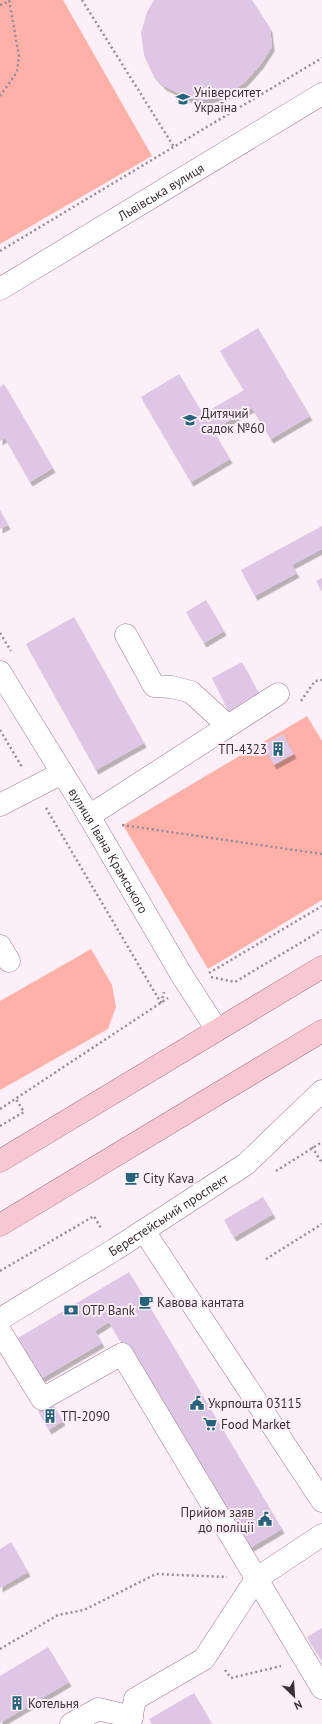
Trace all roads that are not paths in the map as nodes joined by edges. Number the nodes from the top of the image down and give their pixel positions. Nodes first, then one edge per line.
1 (322, 94) edge
2 (0, 288) edge
3 (126, 635) dead end
4 (2, 680) edge
5 (278, 694) dead end
6 (228, 726) junction
7 (62, 773) junction
8 (0, 804) edge
9 (90, 816) junction
10 (322, 967) edge
11 (217, 1030) junction
12 (322, 1031) edge
13 (322, 1091) edge
14 (0, 1161) edge
15 (0, 1225) edge
16 (144, 1231) junction
17 (0, 1319) edge
18 (0, 1331) edge
19 (322, 1501) edge
20 (322, 1535) edge
21 (256, 1579) junction
22 (322, 1688) edge
23 (131, 1721) edge
24 (71, 1724) edge

1 - 2 street, Львівська вулиця
3 - 6 street
4 - 7 street, вулиця Івана Крамського
5 - 6 street
6 - 9 street
7 - 8 street
7 - 9 street, вулиця Івана Крамського
9 - 11 street, вулиця Івана Крамського
10 - 11 main road
11 - 14 main road
12 - 15 main road
13 - 16 street, Берестейський проспект
16 - 17 street, Берестейський проспект
16 - 19 street
18 - 21 street
20 - 21 street
21 - 22 street
21 - 23 street
23 - 24 street

